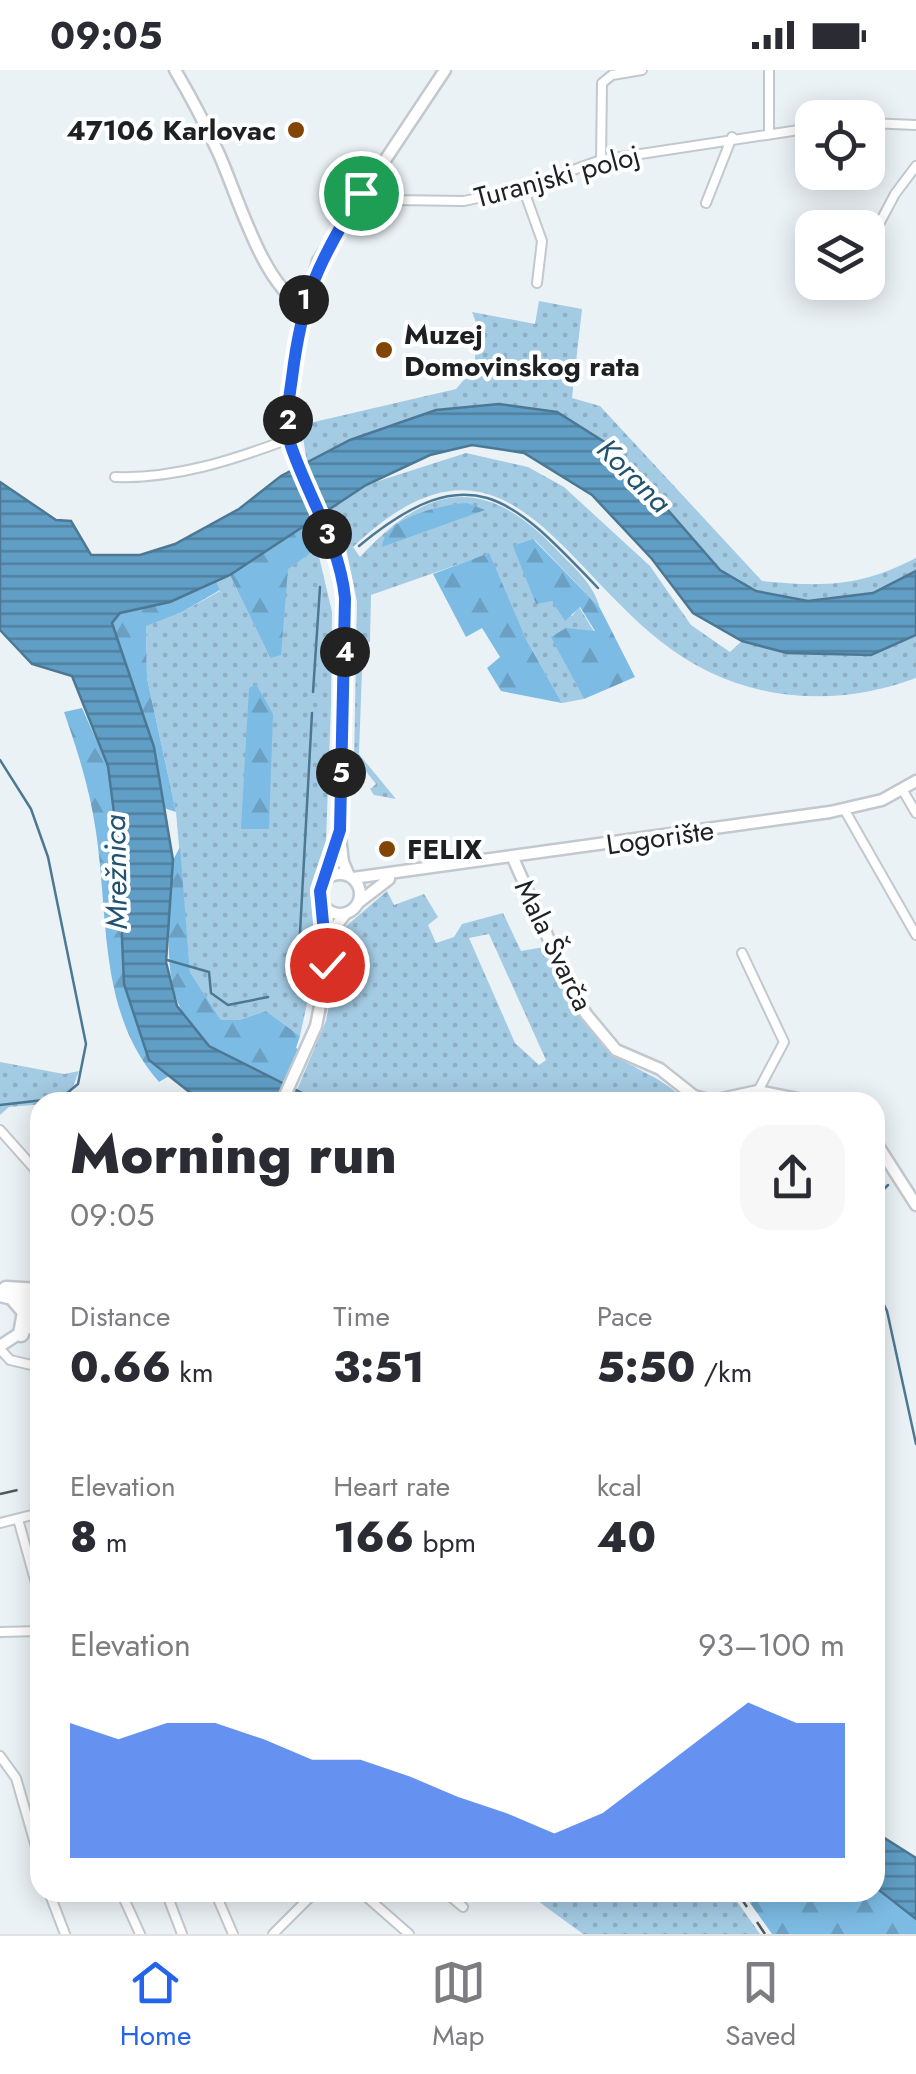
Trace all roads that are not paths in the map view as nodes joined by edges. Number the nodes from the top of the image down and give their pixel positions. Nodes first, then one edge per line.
1 (175, 70) edge
2 (445, 70) edge
3 (642, 70) edge
4 (769, 70) edge
5 (885, 124) edge
6 (916, 125) edge
7 (795, 130) edge
8 (770, 132) junction
9 (732, 137) junction
10 (601, 160) junction
11 (916, 166) edge
12 (523, 188) junction
13 (361, 193) junction
14 (706, 203) dead end
15 (885, 212) edge
16 (537, 284) dead end
17 (303, 306) junction
18 (290, 445) junction
19 (116, 477) dead end
20 (916, 781) edge
21 (902, 789) junction
22 (844, 810) junction
23 (916, 813) edge
24 (340, 830) junction
25 (512, 858) junction
26 (399, 874) junction
27 (351, 877) junction
28 (325, 881) junction
29 (322, 902) junction
30 (360, 902) junction
31 (345, 914) junction
32 (916, 935) edge
33 (742, 954) dead end
34 (327, 965) junction
35 (758, 1091) junction
36 (287, 1092) edge
37 (689, 1092) edge
38 (753, 1092) edge
39 (763, 1092) edge
40 (0, 1130) edge
41 (885, 1157) edge
42 (30, 1164) edge
43 (916, 1205) edge
44 (30, 1292) edge
45 (4, 1293) edge
46 (30, 1301) edge
47 (30, 1327) edge
48 (21, 1334) junction
49 (0, 1348) edge
50 (30, 1365) edge
51 (30, 1516) edge
52 (18, 1519) junction
53 (0, 1523) edge
54 (30, 1562) edge
55 (0, 1632) edge
56 (30, 1632) edge
57 (0, 1756) edge
58 (30, 1826) edge
59 (53, 1902) edge
60 (126, 1902) edge
61 (170, 1902) edge
62 (219, 1902) edge
63 (305, 1902) edge
64 (373, 1902) edge
65 (457, 1902) edge
66 (463, 1908) dead end
67 (65, 1934) edge
68 (140, 1934) edge
69 (182, 1934) edge
70 (232, 1934) edge
71 (273, 1934) edge
72 (410, 1934) edge

1 - 17 main road
2 - 13 main road
3 - 10 street
4 - 8 street
5 - 6 street
7 - 8 street, Turanjski poloj
8 - 9 street, Turanjski poloj
9 - 10 street, Turanjski poloj
9 - 14 street
10 - 12 street, Turanjski poloj
11 - 15 street
12 - 13 street, Turanjski poloj
12 - 16 street
13 - 17 main road
17 - 18 main road
18 - 19 street
18 - 24 main road
20 - 21 main road, Logorište
21 - 22 main road, Logorište
21 - 23 street
22 - 25 main road, Logorište
22 - 32 street
24 - 27 main road
24 - 28 main road
25 - 26 main road, Logorište
25 - 37 main road, Mala Švarča
26 - 27 main road, Logorište
26 - 30 main road, Logorište
27 - 28 main road
27 - 30 main road
28 - 29 main road
29 - 31 main road
29 - 34 main road
30 - 31 main road
31 - 34 main road
33 - 35 street
34 - 36 main road
35 - 38 main road, Mala Švarča
35 - 39 main road, Mala Švarča
40 - 42 street
41 - 43 main road
44 - 45 highway
45 - 46 highway
45 - 48 highway
47 - 48 main road
48 - 49 main road
49 - 50 street
51 - 52 street
52 - 53 street
52 - 54 street
55 - 56 street
57 - 58 street
59 - 67 street
60 - 68 street
61 - 69 street
62 - 70 street
63 - 71 street
64 - 72 street
65 - 66 street

